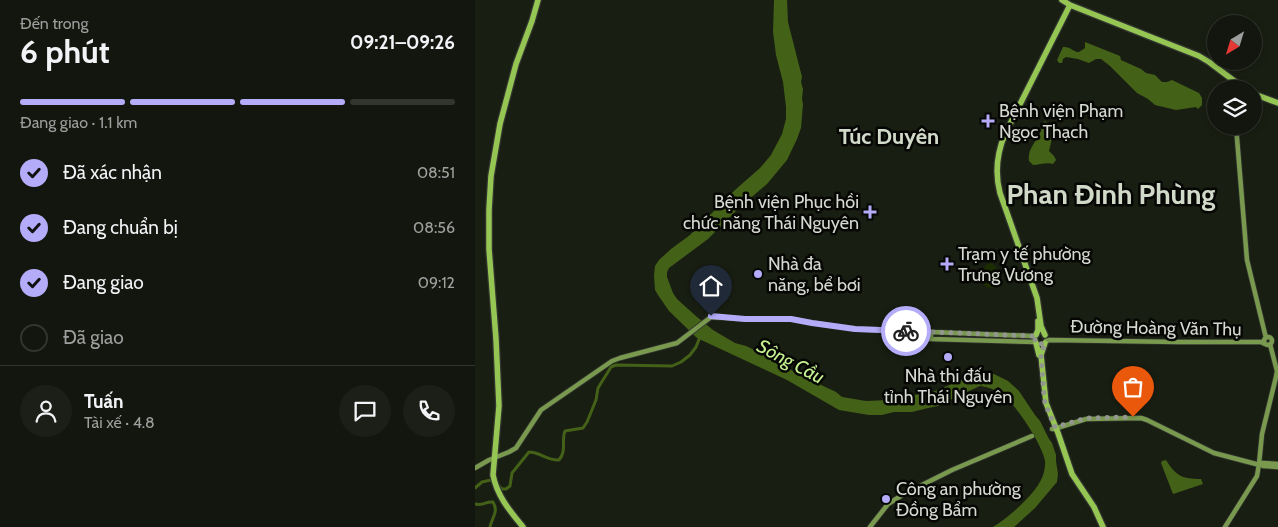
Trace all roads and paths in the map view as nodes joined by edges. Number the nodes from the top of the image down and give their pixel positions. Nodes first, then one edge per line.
1 (537, 0) edge
2 (1068, 2) edge
3 (1043, 56) junction
4 (1232, 80) edge
5 (1262, 98) edge
6 (1278, 102) edge
7 (1237, 135) edge
8 (931, 332) junction
9 (1036, 339) junction
10 (1045, 339) junction
11 (1268, 341) junction
12 (1278, 341) edge
13 (1054, 429) junction
14 (1031, 436) dead end
15 (494, 458) junction
16 (1261, 464) junction
17 (1278, 465) edge
18 (475, 468) edge
19 (522, 527) edge
20 (870, 527) edge
21 (1103, 527) edge
22 (1225, 527) edge

1 - 15 highway
2 - 3 highway
2 - 4 highway
3 - 9 highway
3 - 10 highway
5 - 6 highway
7 - 11 main road
8 - 9 main road
8 - 9 main road
8 - 15 main road
9 - 10 highway
9 - 10 highway
9 - 13 highway
10 - 11 main road, Đường Hoàng Văn Thụ
10 - 13 highway
11 - 12 main road, Đường Hoàng Văn Thụ
11 - 16 main road
13 - 16 main road
13 - 21 highway
14 - 20 main road
15 - 18 main road
15 - 19 highway
16 - 17 main road
16 - 22 main road

